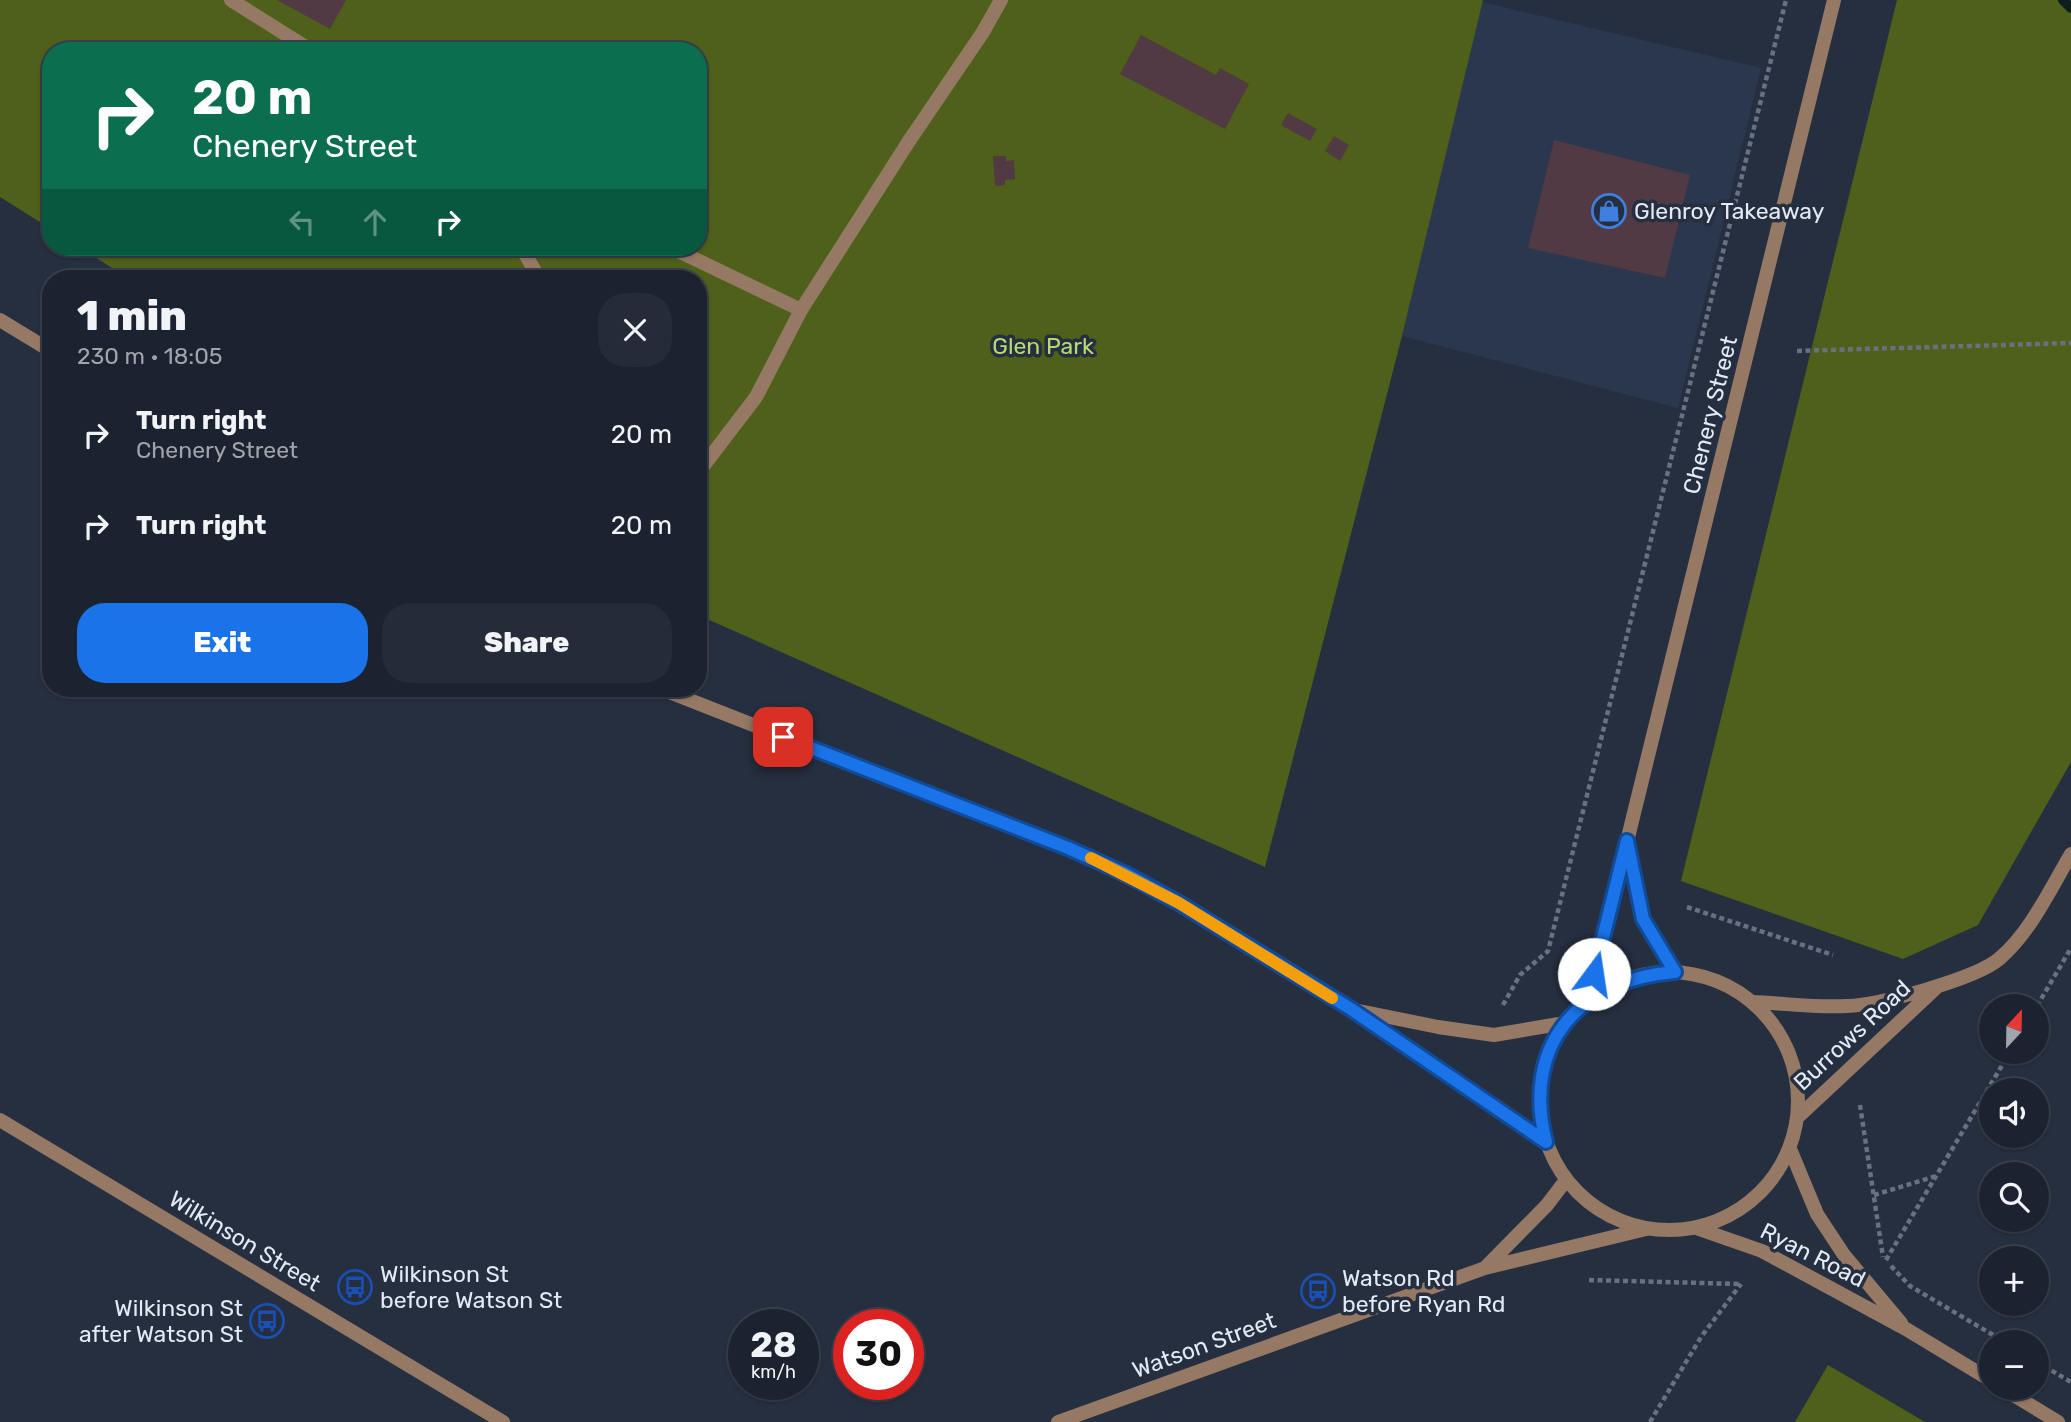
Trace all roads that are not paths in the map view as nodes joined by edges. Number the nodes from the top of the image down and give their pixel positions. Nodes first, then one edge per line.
1 (231, 0) edge
2 (1001, 0) edge
3 (1834, 0) edge
4 (298, 42) edge
5 (689, 256) edge
6 (802, 310) junction
7 (0, 320) edge
8 (42, 346) edge
9 (707, 461) edge
10 (682, 697) edge
11 (1627, 841) junction
12 (2071, 854) edge
13 (1675, 972) junction
14 (1937, 987) junction
15 (1588, 1000) junction
16 (1752, 1002) junction
17 (1351, 1009) junction
18 (1565, 1023) junction
19 (1798, 1117) junction
20 (0, 1120) edge
21 (1546, 1142) junction
22 (1790, 1149) junction
23 (1566, 1180) junction
24 (1696, 1228) junction
25 (1646, 1229) junction
26 (1485, 1268) junction
27 (1906, 1329) junction
28 (1979, 1373) edge
29 (2022, 1400) edge
30 (503, 1422) edge
31 (1058, 1422) edge
32 (2058, 1422) edge

1 - 4 street
2 - 6 street
3 - 11 street, Chenery Street
5 - 6 street
6 - 9 street
7 - 8 street
10 - 17 street
11 - 13 street, Chenery Street
11 - 15 street, Chenery Street
12 - 14 street, Burrows Road
13 - 15 street
13 - 16 street
14 - 16 street, Burrows Road
14 - 19 street, Burrows Road
15 - 18 street
16 - 19 street
17 - 18 street
17 - 21 street
18 - 21 street
19 - 22 street
20 - 30 street, Wilkinson Street
21 - 23 street
22 - 24 street
22 - 27 street, Ryan Road
23 - 25 street
23 - 26 street, Watson Street
24 - 25 street
24 - 27 street, Ryan Road
25 - 26 street, Watson Street
26 - 31 street, Watson Street
27 - 28 street, Ryan Road
29 - 32 street

